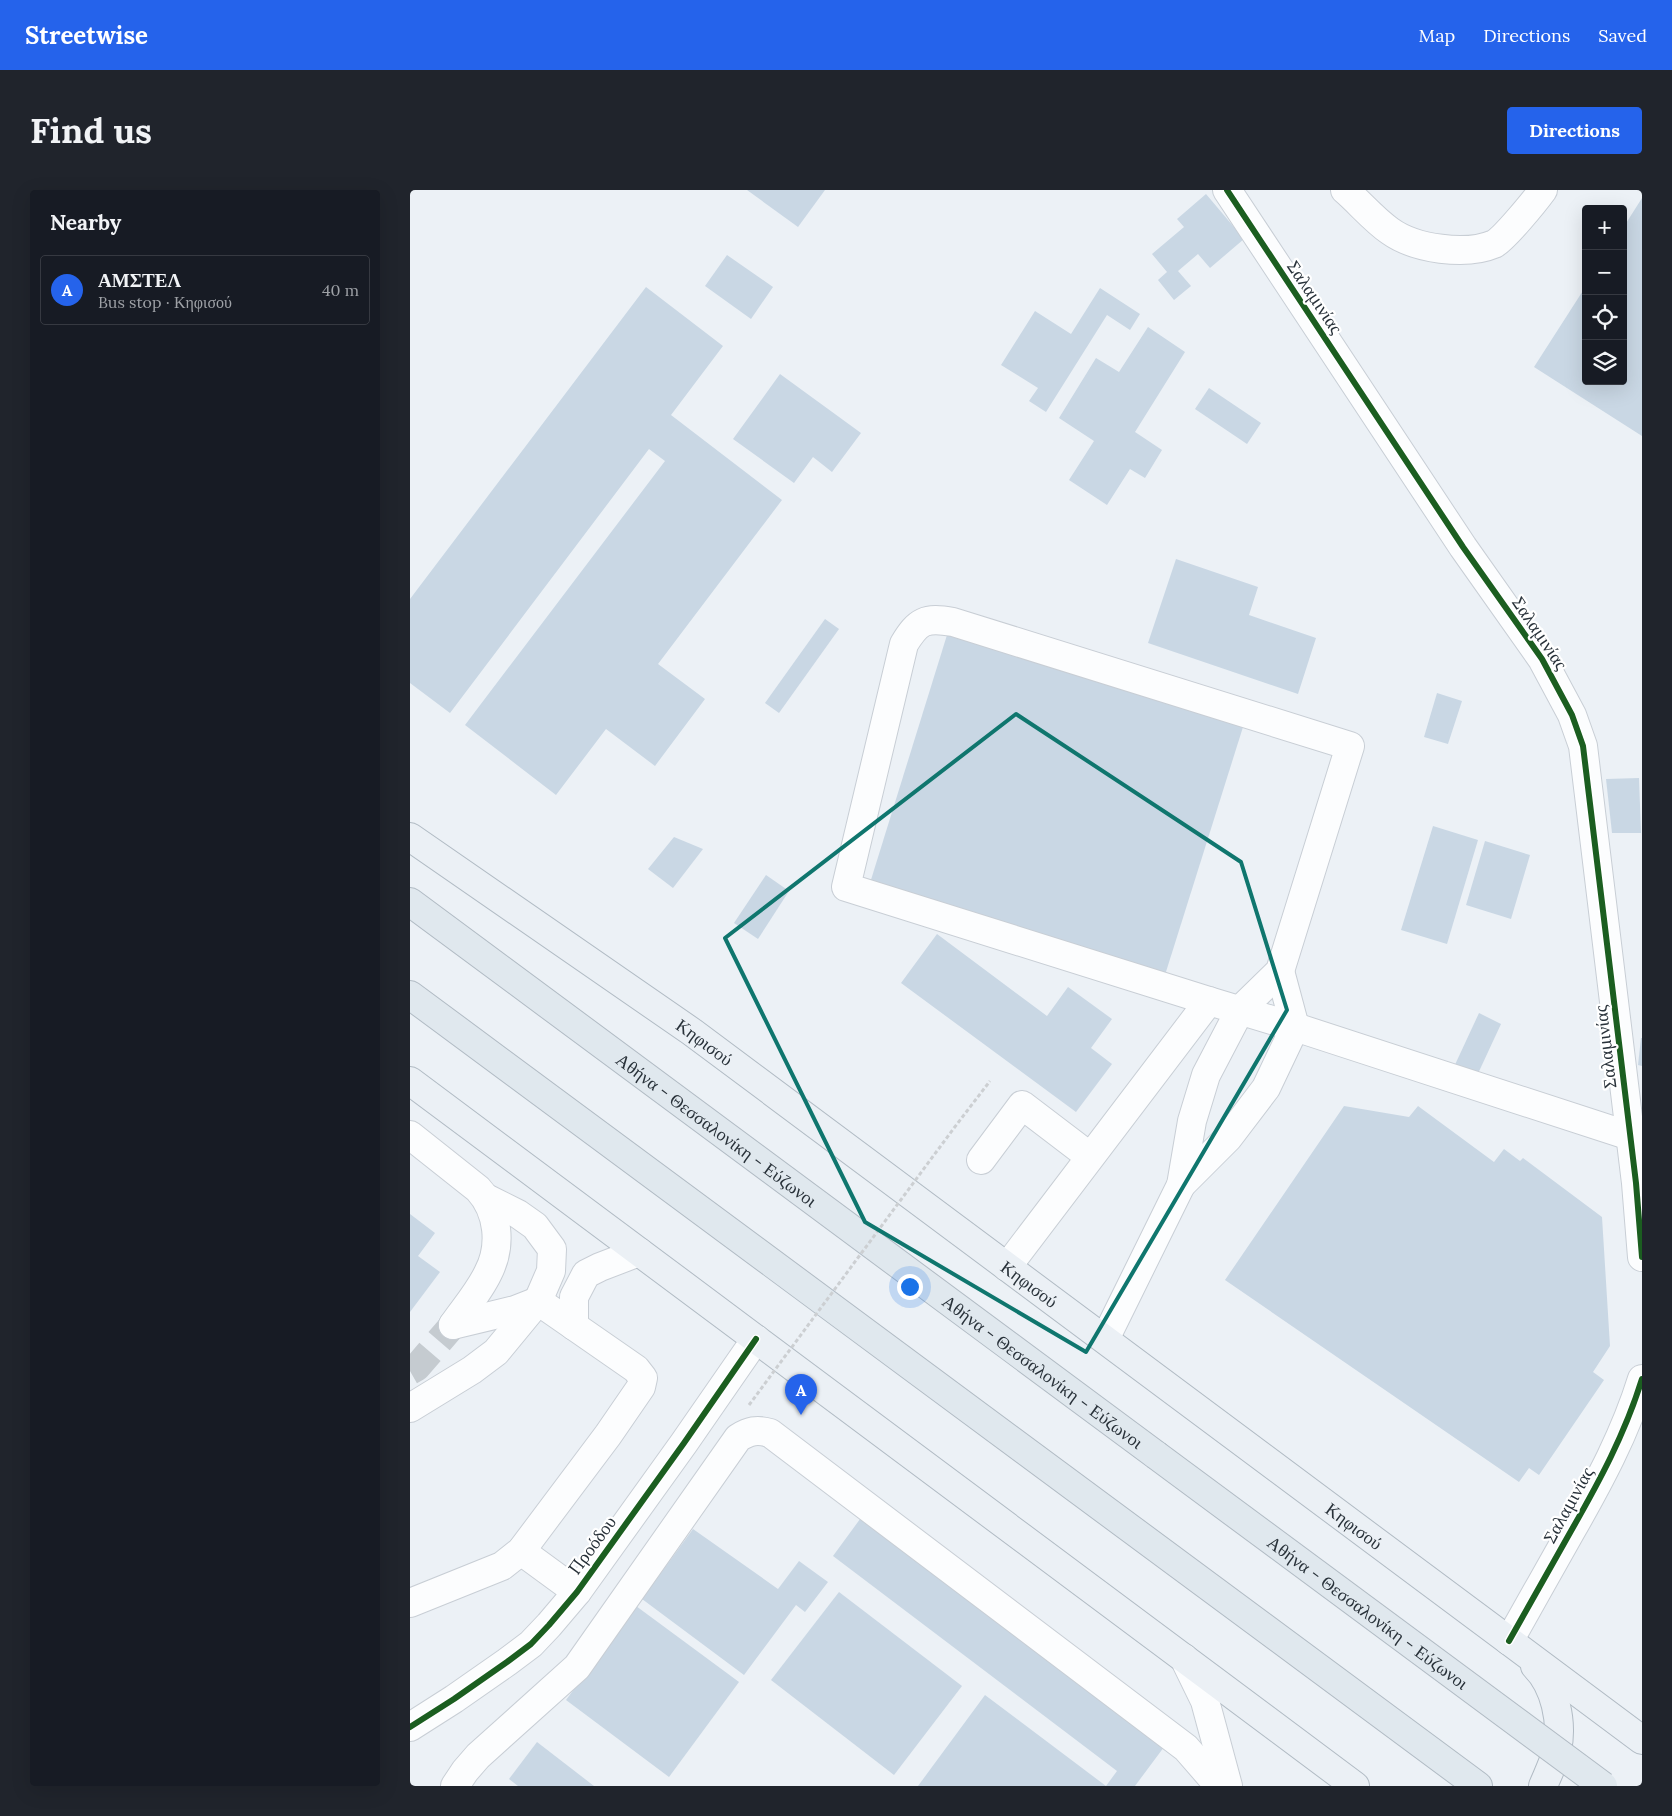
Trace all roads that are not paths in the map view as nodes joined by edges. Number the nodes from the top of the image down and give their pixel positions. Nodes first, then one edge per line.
1 (1227, 190) edge
2 (1345, 190) edge
3 (1543, 190) edge
4 (410, 837) edge
5 (410, 902) edge
6 (1280, 971) junction
7 (410, 994) edge
8 (1209, 1001) junction
9 (1240, 1010) junction
10 (1295, 1027) junction
11 (410, 1081) edge
12 (410, 1135) edge
13 (1630, 1136) junction
14 (1089, 1156) junction
15 (981, 1160) dead end
16 (1181, 1185) junction
17 (486, 1198) junction
18 (639, 1252) junction
19 (1642, 1257) edge
20 (1007, 1267) junction
21 (538, 1301) junction
22 (574, 1326) junction
23 (756, 1339) junction
24 (1104, 1340) junction
25 (1642, 1379) edge
26 (410, 1408) edge
27 (521, 1551) junction
28 (577, 1592) junction
29 (410, 1603) edge
30 (1509, 1641) junction
31 (1184, 1658) junction
32 (410, 1726) edge
33 (1642, 1740) edge
34 (455, 1786) edge
35 (1219, 1786) edge
36 (1228, 1786) edge
37 (1355, 1786) edge
38 (1478, 1786) edge
39 (1543, 1786) edge
40 (1603, 1786) edge

1 - 13 street, Σαλαμινίας
2 - 3 street
4 - 20 main road, Κηφισού
5 - 40 highway, Αθήνα - Θεσσαλονίκη - Εύζωνοι, bridge
6 - 8 street
6 - 9 street
6 - 10 street
7 - 38 highway
8 - 9 street
8 - 14 street
9 - 10 street
9 - 16 street
10 - 13 street
10 - 16 street
11 - 18 main road
12 - 17 street
13 - 19 street, Σαλαμινίας
14 - 15 street
14 - 20 street
16 - 24 street
17 - 21 street
17 - 21 street
18 - 22 street
18 - 23 main road
20 - 24 main road, Κηφισού
21 - 22 street
21 - 26 street
22 - 27 street
23 - 28 street, Προόδου
23 - 31 main road
24 - 30 main road, Κηφισού
25 - 30 street, Σαλαμινίας
27 - 28 street
27 - 29 street
28 - 32 street, Προόδου
30 - 33 main road, Κηφισού
30 - 39 main road
31 - 36 street
31 - 37 main road
34 - 35 street

